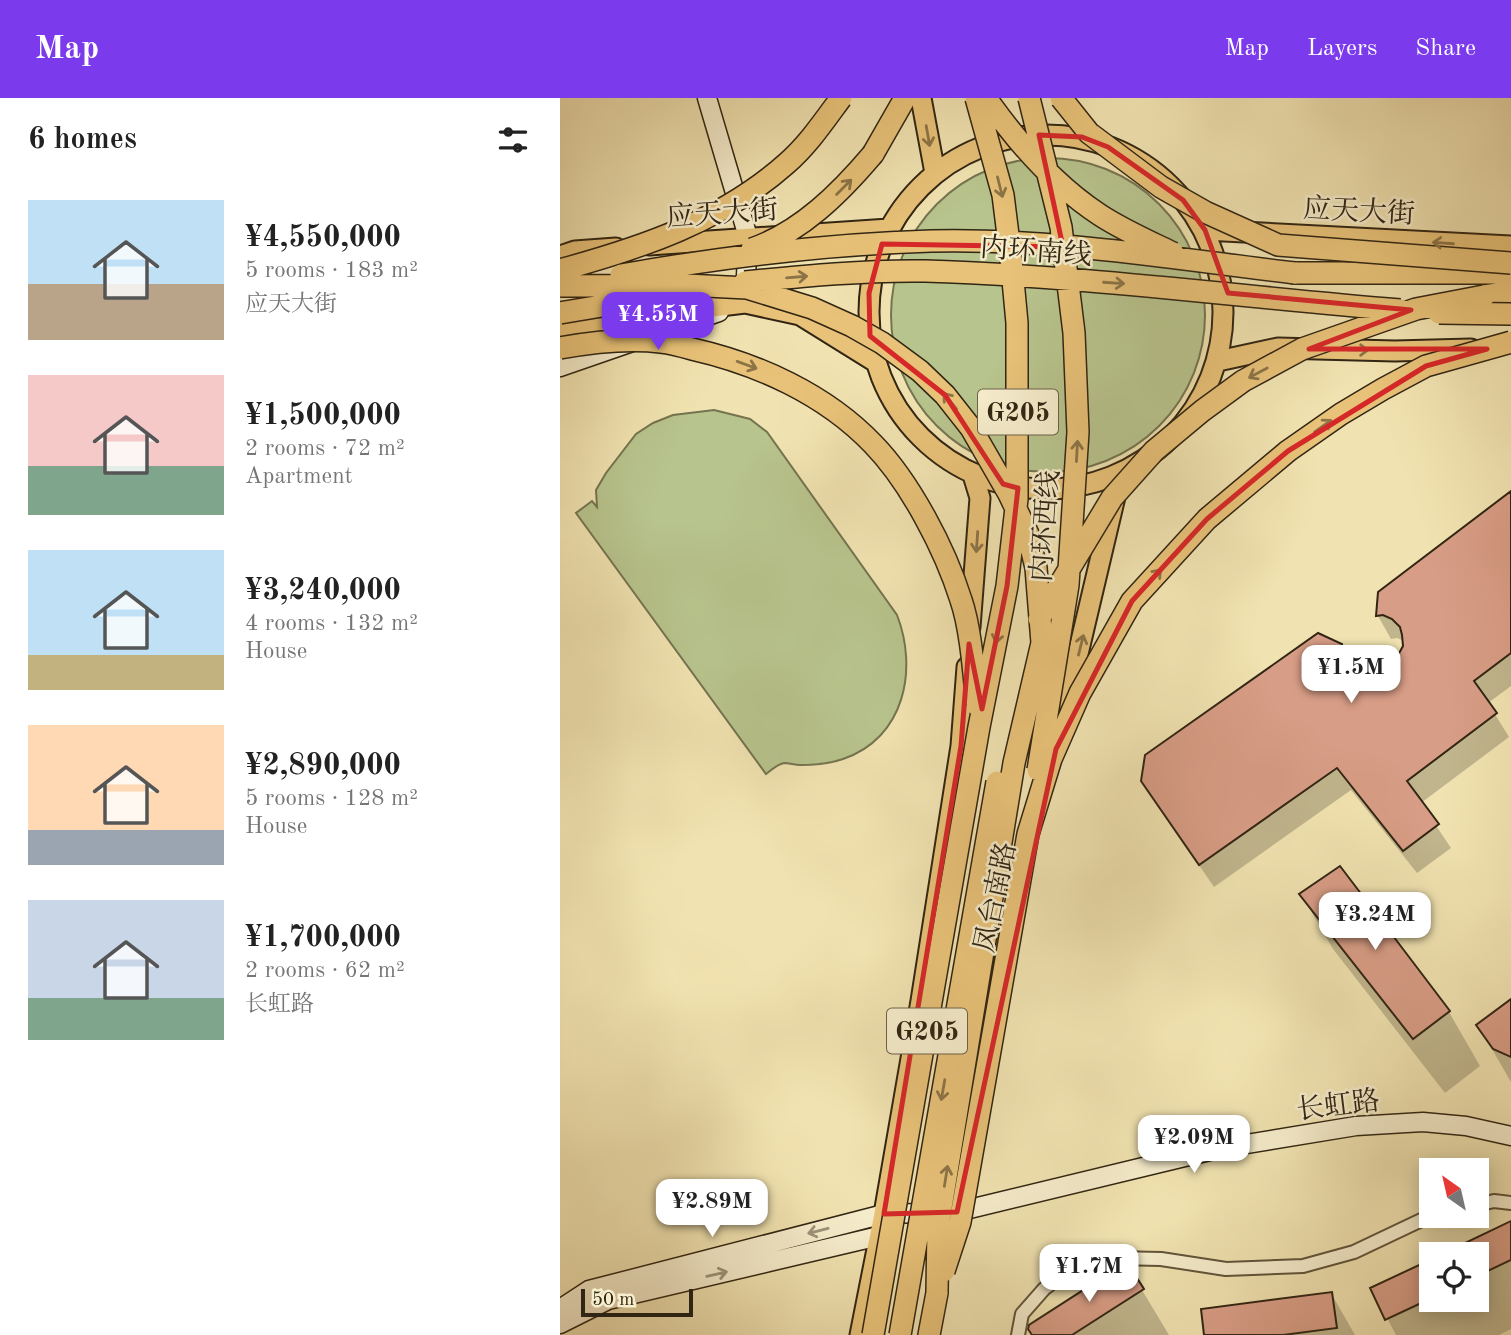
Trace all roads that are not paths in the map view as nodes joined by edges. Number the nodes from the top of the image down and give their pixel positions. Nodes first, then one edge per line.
1 (708, 98) edge
2 (841, 98) edge
3 (905, 98) edge
4 (921, 98) edge
5 (976, 98) edge
6 (986, 98) edge
7 (1029, 98) edge
8 (1060, 98) edge
9 (1068, 98) edge
10 (1082, 137) junction
11 (935, 173) junction
12 (889, 229) junction
13 (1205, 230) junction
14 (748, 237) junction
15 (1511, 246) edge
16 (560, 256) edge
17 (1511, 263) edge
18 (560, 270) edge
19 (1511, 273) edge
20 (560, 286) edge
21 (1511, 292) edge
22 (1303, 300) junction
23 (745, 303) junction
24 (560, 312) edge
25 (1511, 314) edge
26 (560, 331) edge
27 (1511, 341) edge
28 (560, 348) edge
29 (1511, 348) edge
30 (874, 361) junction
31 (1218, 361) junction
32 (560, 367) edge
33 (973, 475) junction
34 (1120, 475) junction
35 (979, 727) junction
36 (1028, 834) junction
37 (1511, 1136) edge
38 (1489, 1202) edge
39 (1511, 1203) edge
40 (957, 1212) junction
41 (884, 1214) junction
42 (1419, 1221) edge
43 (879, 1236) junction
44 (937, 1293) junction
45 (560, 1309) edge
46 (560, 1324) edge
47 (860, 1335) edge
48 (873, 1335) edge
49 (900, 1335) edge
50 (929, 1335) edge
51 (938, 1335) edge
52 (1018, 1335) edge

1 - 14 street
2 - 18 highway, bridge
24 -> 3 highway, bridge
4 -> 11 main road
5 -> 35 highway, 内环西线 / G205, bridge
6 - 22 highway, bridge
36 -> 7 highway, 内环西线, bridge
8 - 17 highway, bridge
9 - 10 main road
10 - 11 main road
10 - 13 main road
11 - 12 main road
12 - 14 main road, 应天大街
12 - 30 main road
15 -> 13 main road, 应天大街
13 - 31 main road
14 - 16 main road, 应天大街
14 - 23 street
19 - 20 highway, 内环南线, bridge
44 -> 20 highway, bridge
21 -> 49 highway, bridge
24 -> 22 highway, 内环南线, bridge
22 - 25 highway, 内环南线, bridge
23 - 26 main road
23 - 30 main road
23 - 32 street
36 -> 27 highway, bridge
28 -> 35 highway, bridge
31 -> 29 main road
30 - 33 main road
31 - 34 main road
33 - 34 main road
33 -> 41 main road, 凤台南路
40 -> 34 main road, 凤台南路
35 - 48 highway, 凤台南路 / G205, bridge
36 - 44 highway, bridge
37 - 40 street, 长虹路
38 - 39 street
40 - 41 street, 长虹路
40 - 51 main road, 凤台南路
41 - 43 main road, 凤台南路
41 -> 45 street, 长虹路
42 - 52 street
46 -> 43 street
43 - 47 main road, 凤台南路
44 - 50 highway

